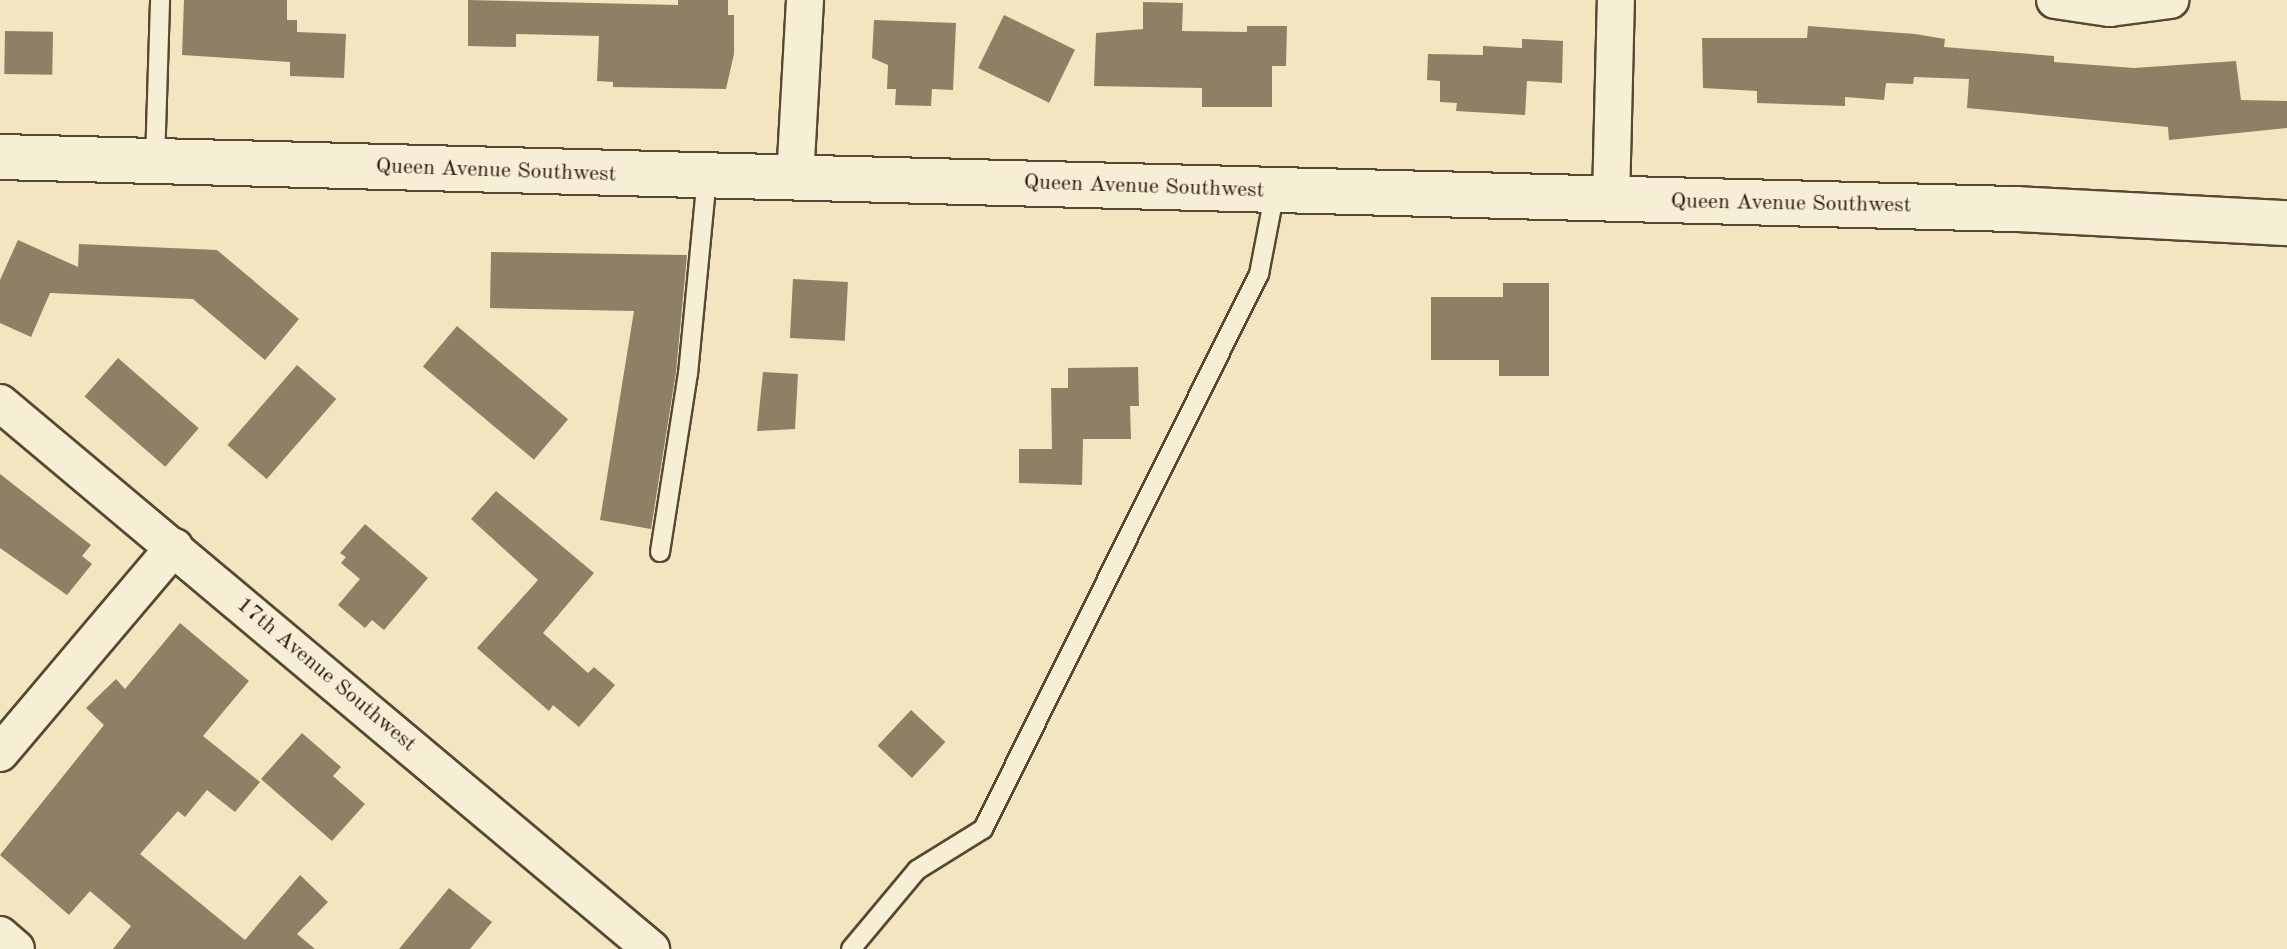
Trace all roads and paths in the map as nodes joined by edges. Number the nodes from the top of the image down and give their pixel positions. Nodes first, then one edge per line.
1 (160, 0) edge
2 (805, 0) edge
3 (1616, 0) edge
4 (2055, 0) edge
5 (2170, 0) edge
6 (0, 157) edge
7 (155, 162) junction
8 (707, 176) junction
9 (795, 179) junction
10 (1275, 191) junction
11 (1611, 200) junction
12 (2287, 223) edge
13 (0, 403) edge
14 (174, 547) junction
15 (660, 552) dead end
16 (0, 753) edge
17 (0, 935) edge
18 (16, 949) edge
19 (651, 949) edge
20 (851, 949) edge

1 - 7 lane
2 - 9 street
3 - 11 street
4 - 5 street
6 - 7 main road, Queen Avenue Southwest
7 - 8 main road, Queen Avenue Southwest
8 - 9 main road, Queen Avenue Southwest
8 - 15 lane
9 - 10 main road, Queen Avenue Southwest
10 - 11 main road, Queen Avenue Southwest
10 - 20 lane
11 - 12 main road, Queen Avenue Southwest
13 - 14 street, 17th Avenue Southwest
14 - 16 street
14 - 19 street, 17th Avenue Southwest
17 - 18 street

